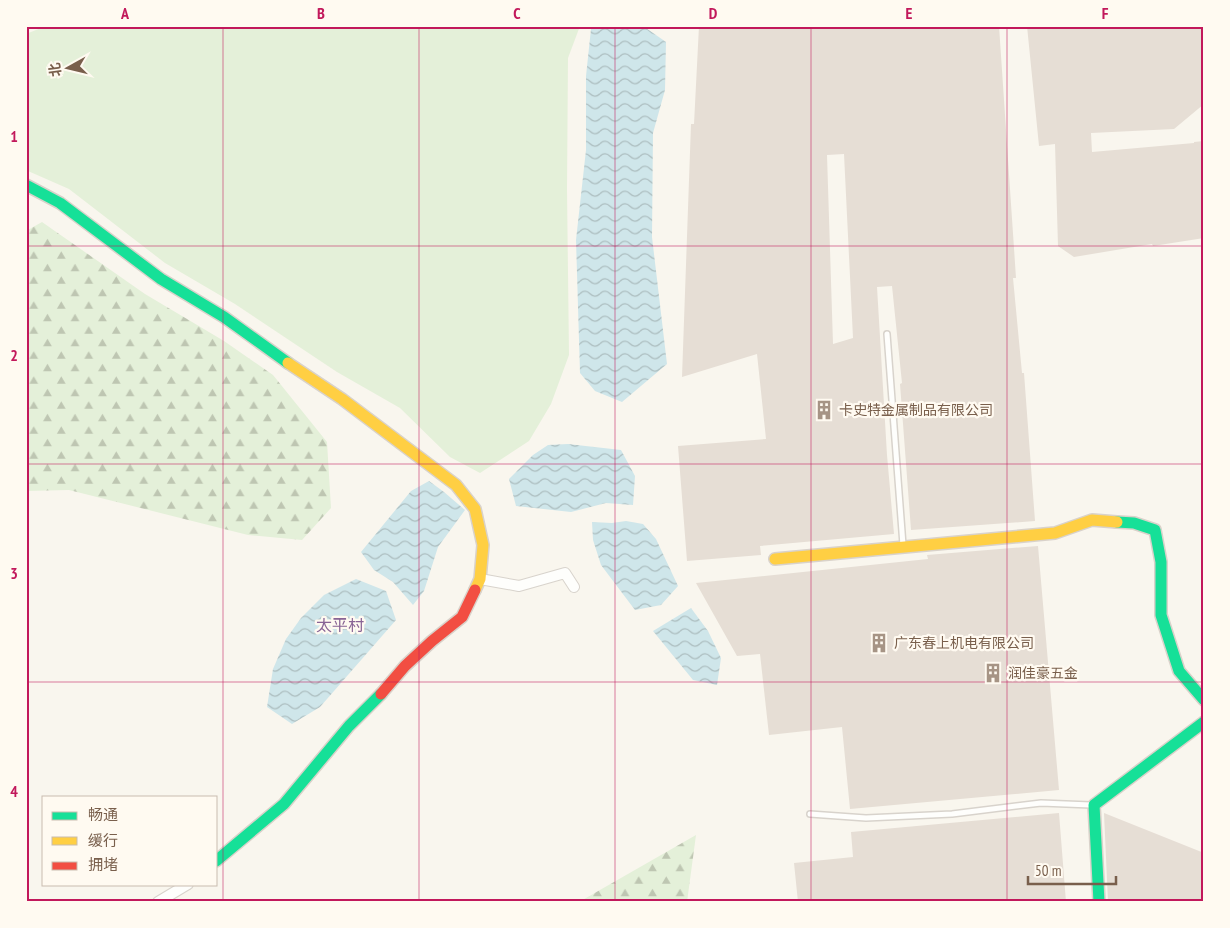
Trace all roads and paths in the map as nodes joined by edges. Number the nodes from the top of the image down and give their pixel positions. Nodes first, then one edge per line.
1 (26, 185) edge
2 (887, 334) dead end
3 (903, 546) junction
4 (774, 560) dead end
5 (480, 578) junction
6 (574, 587) dead end
7 (1204, 700) edge
8 (1204, 722) edge
9 (1094, 805) junction
10 (810, 814) dead end
11 (218, 859) edge
12 (185, 886) edge
13 (158, 902) edge
14 (1099, 902) edge

1 - 5 street
2 - 3 lane
3 - 4 street
3 - 7 street
5 - 6 street
5 - 11 street
8 - 9 street
9 - 10 lane
9 - 14 street
12 - 13 street

